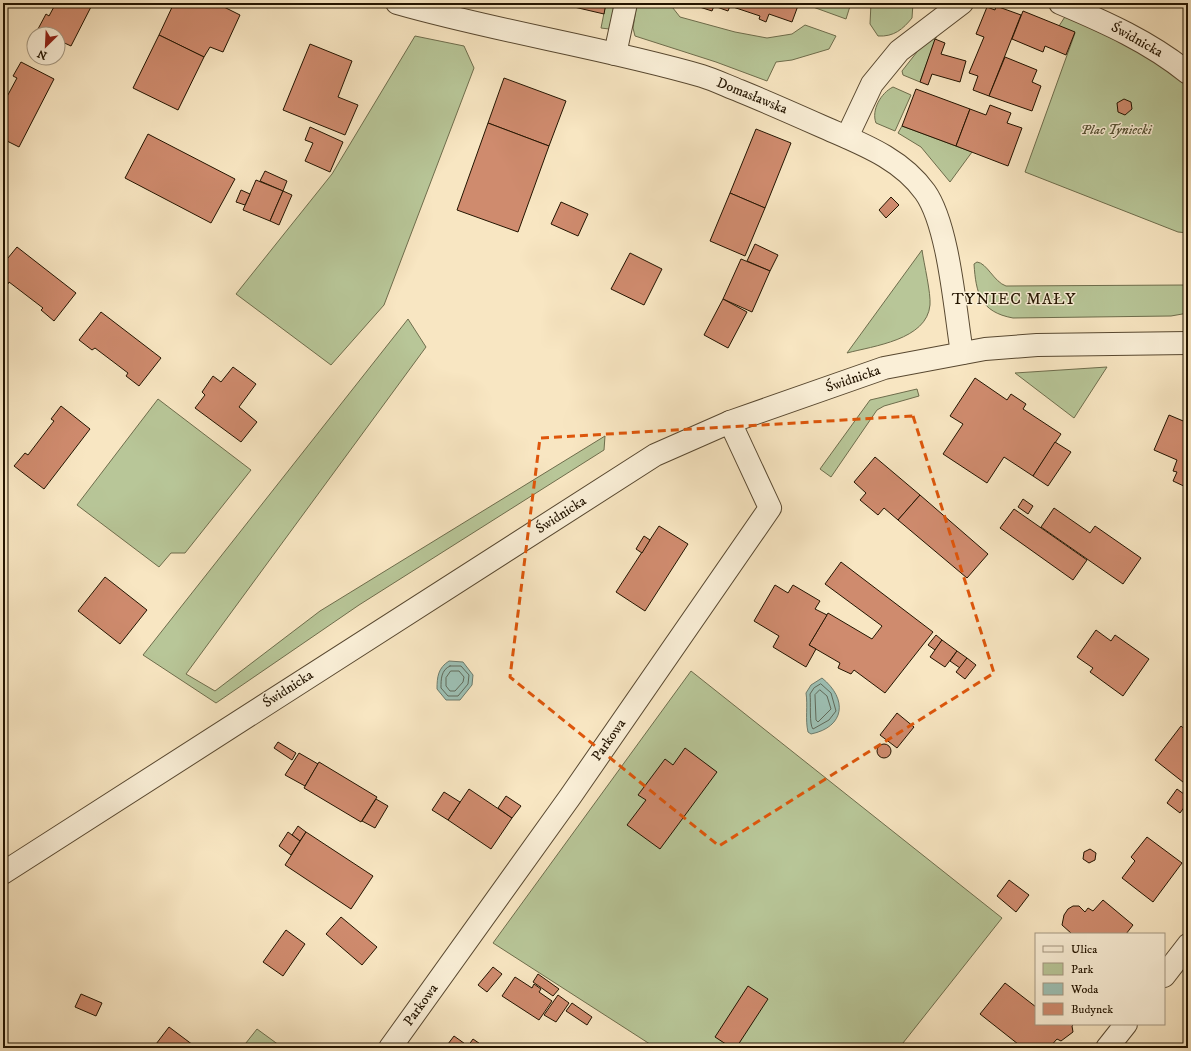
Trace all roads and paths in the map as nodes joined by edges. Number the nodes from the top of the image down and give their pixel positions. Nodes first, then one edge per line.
1 (397, 3) edge
2 (626, 3) edge
3 (962, 3) edge
4 (1060, 3) edge
5 (615, 54) junction
6 (1188, 73) edge
7 (847, 137) junction
8 (1188, 343) edge
9 (962, 353) junction
10 (730, 422) junction
11 (3, 873) edge
12 (1188, 945) edge
13 (1165, 975) edge
14 (1125, 1025) edge
15 (390, 1048) edge
16 (1107, 1048) edge

1 - 5 street, Domasławska
2 - 5 street
3 - 7 street
4 - 6 street, Świdnicka
5 - 7 street, Domasławska
7 - 9 street, Domasławska
8 - 9 street, Świdnicka
9 - 10 street, Świdnicka
10 - 11 street, Świdnicka
10 - 15 street, Parkowa
12 - 13 street
14 - 16 street

